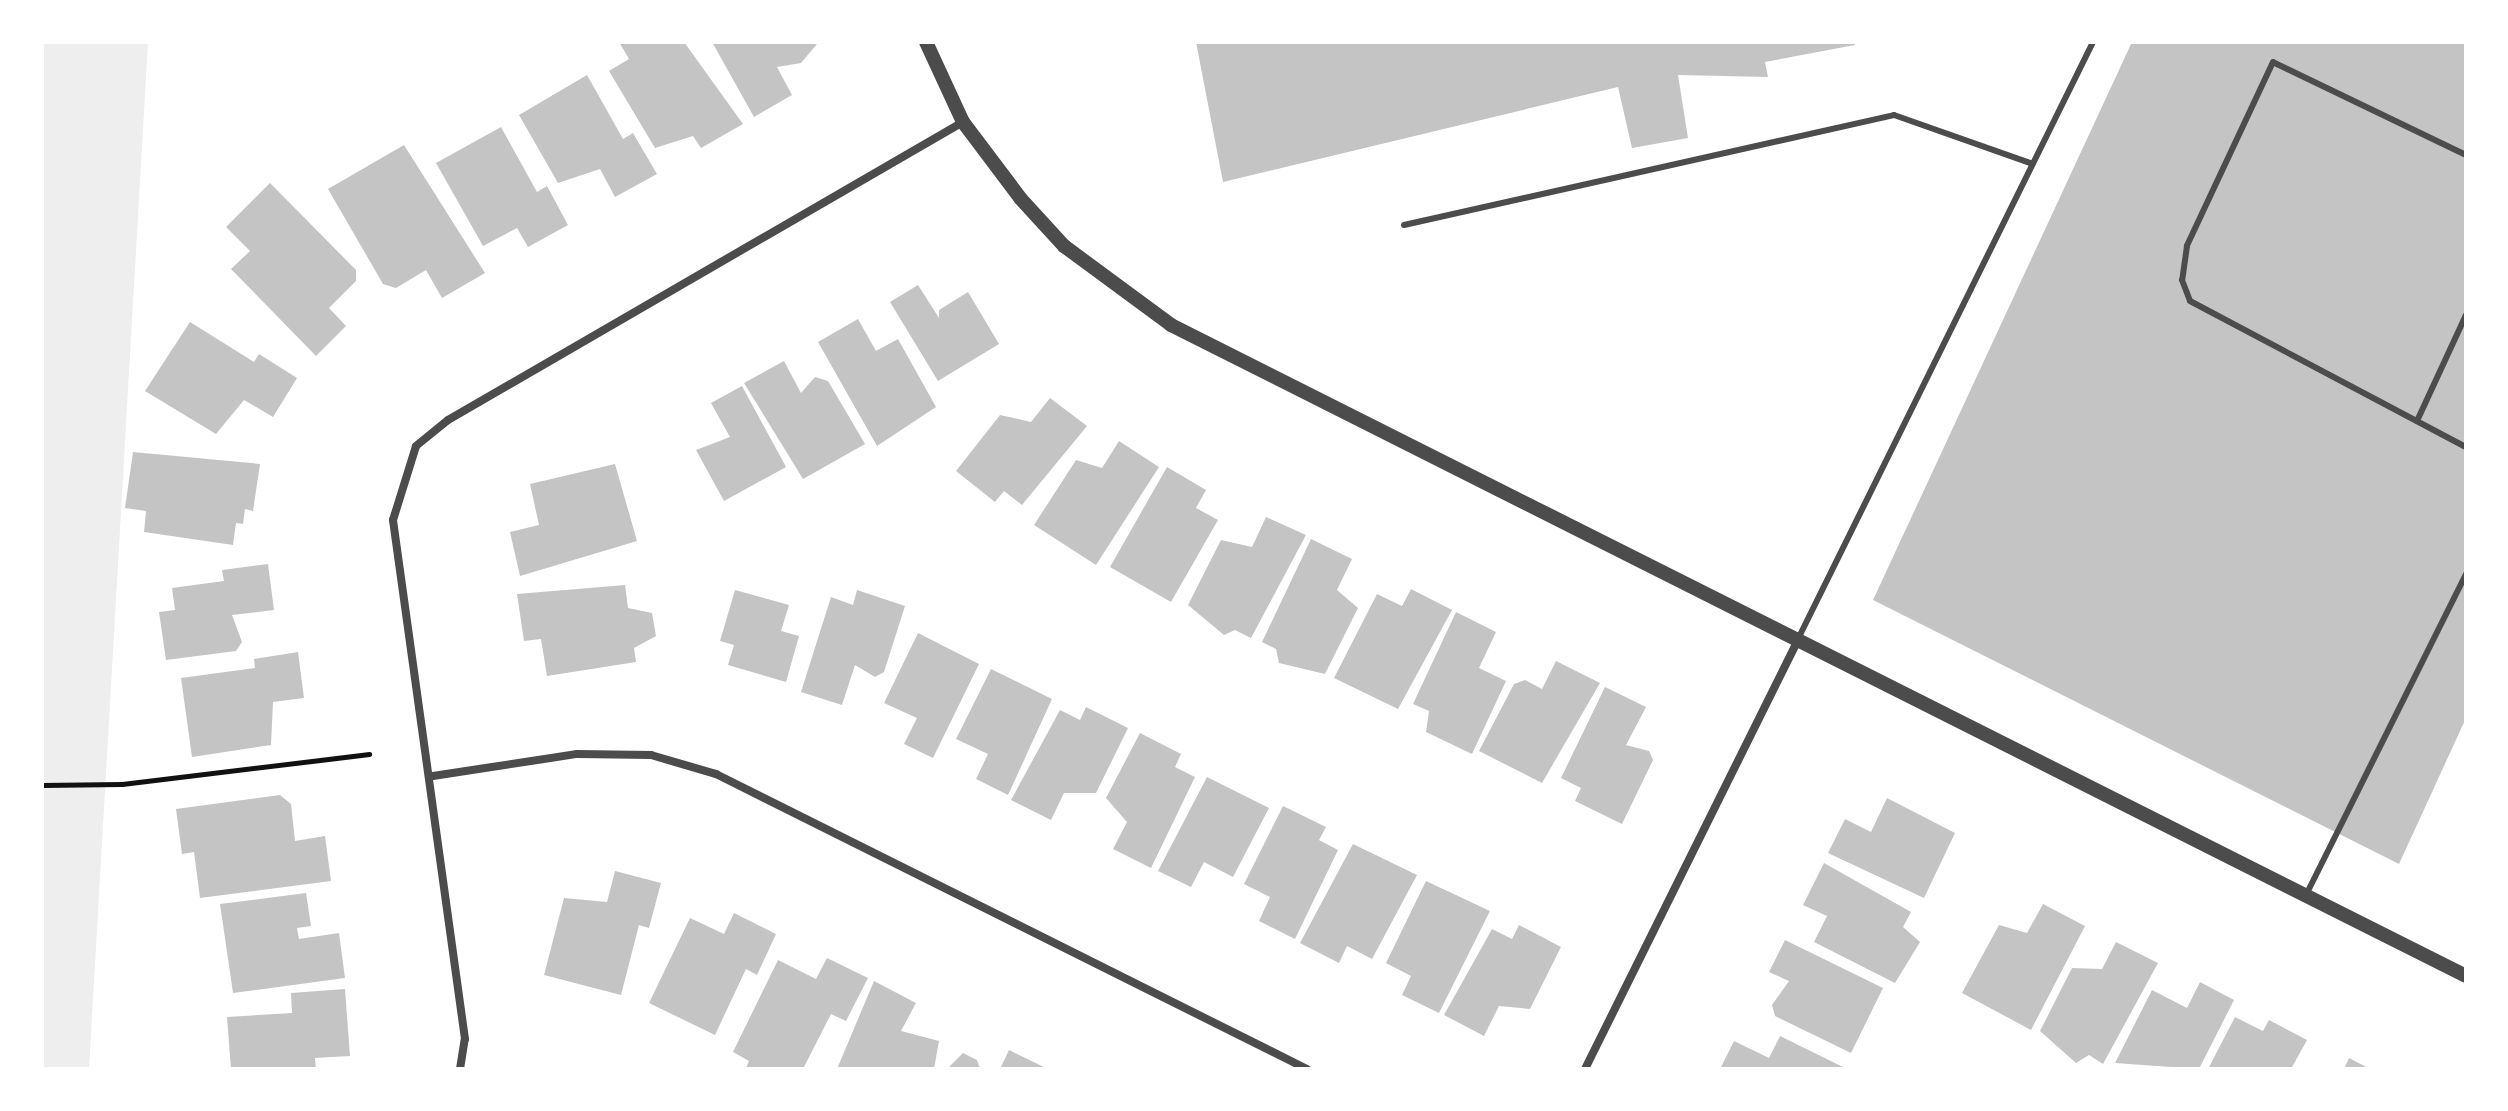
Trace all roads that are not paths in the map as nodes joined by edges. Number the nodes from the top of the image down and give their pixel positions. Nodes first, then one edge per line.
1 (926, 42) edge
2 (2093, 42) edge
3 (963, 122) junction
4 (2466, 155) edge
5 (2033, 164) junction
6 (1404, 225) dead end
7 (2466, 315) edge
8 (2417, 421) junction
9 (2466, 447) edge
10 (2466, 574) edge
11 (1797, 641) junction
12 (433, 776) junction
13 (2306, 895) junction
14 (2466, 976) edge
15 (460, 1069) edge
16 (1307, 1069) edge
17 (1585, 1069) edge

1 - 3 street
2 - 5 lane
3 - 11 street
3 - 12 street
4 - 8 lane
5 - 6 lane
5 - 11 lane
7 - 8 lane
8 - 9 lane
10 - 13 lane
11 - 13 street
11 - 17 street
12 - 15 street
12 - 16 street
13 - 14 street

